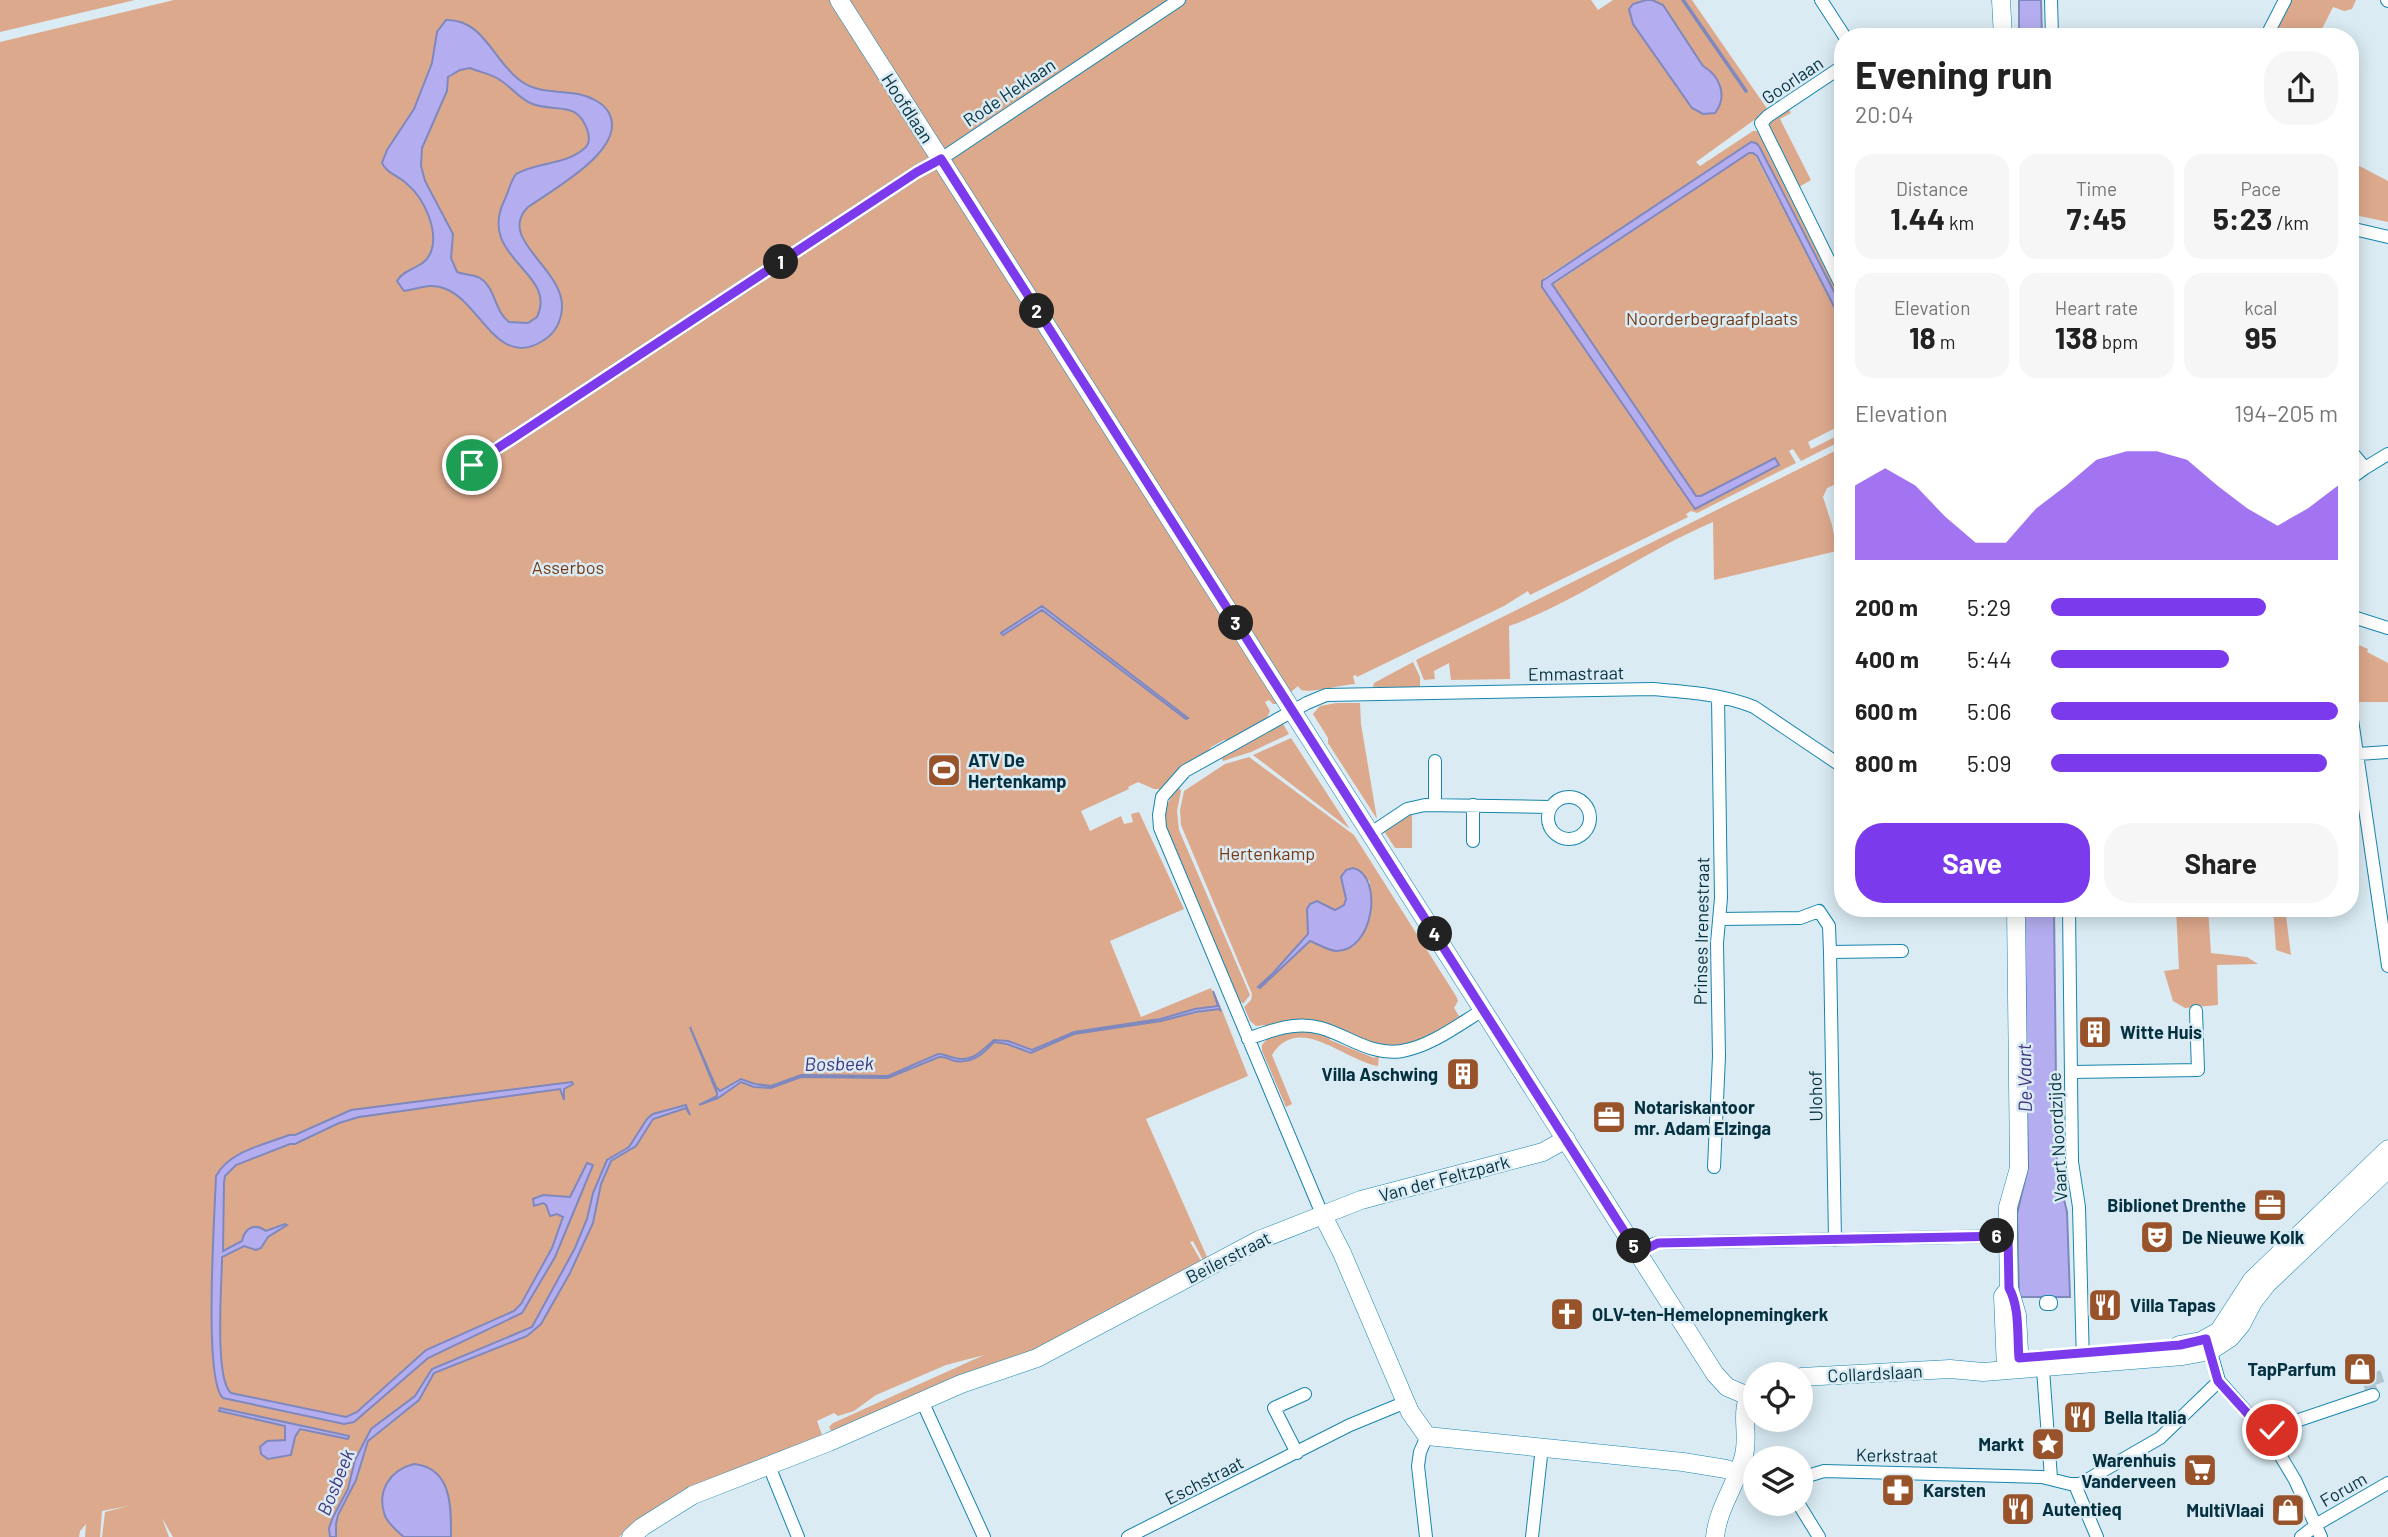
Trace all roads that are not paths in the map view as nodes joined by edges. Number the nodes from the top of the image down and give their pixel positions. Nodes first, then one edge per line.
1 (839, 0) edge
2 (1180, 0) edge
3 (1821, 0) edge
4 (2001, 0) edge
5 (2051, 0) edge
6 (2285, 0) edge
7 (1839, 28) edge
8 (2003, 28) edge
9 (2052, 28) edge
10 (2271, 28) edge
11 (1834, 72) edge
12 (941, 159) junction
13 (2359, 230) edge
14 (2388, 237) edge
15 (1834, 271) edge
16 (2388, 454) edge
17 (2359, 461) edge
18 (472, 465) dead end
19 (2365, 468) junction
20 (2359, 472) edge
21 (2359, 619) edge
22 (2388, 628) edge
23 (1718, 696) junction
24 (1294, 711) junction
25 (2388, 752) edge
26 (2359, 754) edge
27 (1435, 761) dead end
28 (1834, 761) edge
29 (2359, 761) edge
30 (1435, 805) junction
31 (1473, 805) junction
32 (1550, 807) dead end
33 (1371, 834) junction
34 (1473, 841) dead end
35 (2017, 917) edge
36 (2069, 917) edge
37 (1719, 919) junction
38 (1902, 951) dead end
39 (1830, 952) junction
40 (2388, 966) edge
41 (1483, 1010) junction
42 (2196, 1012) dead end
43 (1248, 1039) junction
44 (2071, 1072) junction
45 (1566, 1139) junction
46 (2388, 1149) edge
47 (1714, 1167) dead end
48 (2388, 1169) edge
49 (1322, 1214) junction
50 (2008, 1236) junction
51 (1835, 1240) junction
52 (1638, 1253) junction
53 (2208, 1345) junction
54 (2082, 1358) junction
55 (2012, 1364) junction
56 (2043, 1367) junction
57 (1813, 1376) edge
58 (2218, 1381) junction
59 (1743, 1390) edge
60 (1305, 1394) dead end
61 (2373, 1395) tunnel mouth
62 (922, 1401) junction
63 (1406, 1402) junction
64 (2266, 1434) junction
65 (1427, 1436) junction
66 (1542, 1447) junction
67 (1297, 1453) junction
68 (769, 1466) junction
69 (1743, 1468) edge
70 (1743, 1472) edge
71 (1813, 1474) edge
72 (2051, 1478) junction
73 (2388, 1483) edge
74 (2076, 1485) junction
75 (1806, 1516) edge
76 (2318, 1531) edge
77 (631, 1537) edge
78 (798, 1537) edge
79 (984, 1537) edge
80 (1128, 1537) edge
81 (1426, 1537) edge
82 (1531, 1537) edge
83 (1715, 1537) edge
84 (1819, 1537) edge
85 (2096, 1537) edge
86 (2301, 1537) edge

1 - 12 street, Hoofdlaan
2 - 12 street, Rode Heklaan
3 - 7 street
4 - 8 street
5 - 9 street
6 - 10 street
11 - 15 street, Goorlaan
12 - 18 street, Rode Heklaan
12 - 24 street, Hoofdlaan
13 - 14 street
16 - 19 street
17 - 19 street
19 - 20 street
21 - 22 street
23 - 24 street, Emmastraat
23 - 28 street, Emmastraat
23 - 37 street, Prinses Irenestraat
24 - 33 street, Hoofdlaan
24 - 43 street
25 - 26 street
27 - 30 street
29 - 40 street
30 - 31 street
30 - 33 street
31 - 32 street
31 - 34 street
33 - 41 street, Hoofdlaan
35 - 50 street
36 - 44 street, Vaart Noordzijde
37 - 39 street, Ulohof
37 - 47 street, Prinses Irenestraat
38 - 39 street
39 - 51 street, Ulohof
41 - 43 street
41 - 45 street, Hoofdlaan
42 - 44 street
43 - 49 street
44 - 54 street, Vaart Noordzijde
45 - 49 street, Van der Feltzpark
45 - 52 street, Hoofdlaan
46 - 53 street
48 - 53 street
49 - 62 street, Beilerstraat
49 - 63 street
50 - 51 street
50 - 55 street
51 - 52 street
52 - 59 street, Hoofdlaan
53 - 54 street, Collardslaan
53 - 58 street
54 - 56 street, Collardslaan
55 - 56 street, Collardslaan
55 - 57 street, Collardslaan
56 - 72 street
58 - 64 street
58 - 74 street
60 - 67 street
61 - 64 street
62 - 68 street, Beilerstraat
62 - 79 street
63 - 65 street
63 - 67 street, Eschstraat
64 - 76 street
65 - 66 street
65 - 81 street
66 - 69 street
66 - 82 street
67 - 80 street, Eschstraat
68 - 77 street, Beilerstraat
68 - 78 street
70 - 83 street
71 - 72 street, Kerkstraat
72 - 74 street
73 - 76 street, Forum
74 - 85 street
75 - 84 street
76 - 86 street, Forum

